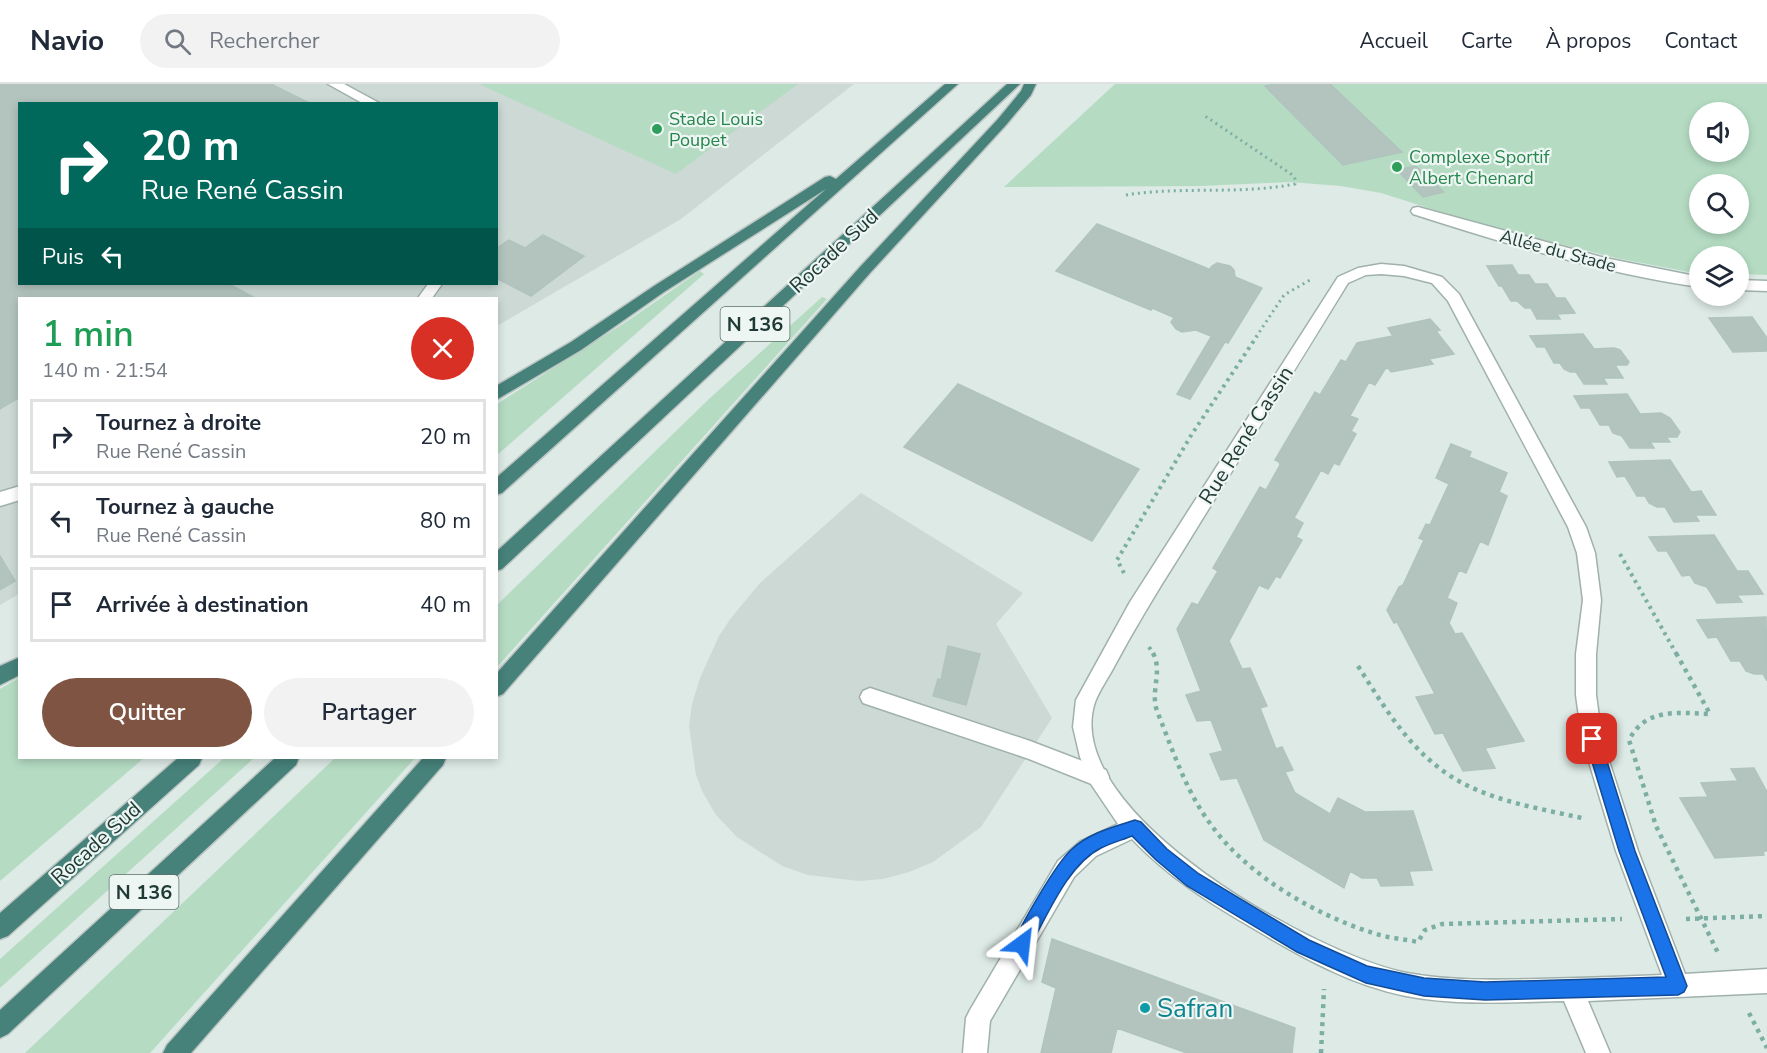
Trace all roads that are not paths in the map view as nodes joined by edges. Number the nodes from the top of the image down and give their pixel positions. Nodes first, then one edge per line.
1 (334, 84) edge
2 (952, 84) edge
3 (1014, 84) edge
4 (1030, 84) edge
5 (371, 102) edge
6 (875, 152) junction
7 (1418, 211) dead end
8 (1689, 280) edge
9 (1749, 285) edge
10 (1767, 285) edge
11 (498, 393) edge
12 (498, 486) edge
13 (18, 494) edge
14 (0, 499) edge
15 (498, 562) edge
16 (18, 666) edge
17 (0, 676) edge
18 (498, 686) edge
19 (870, 698) dead end
20 (191, 759) edge
21 (288, 759) edge
22 (435, 759) edge
23 (1099, 777) junction
24 (1135, 828) junction
25 (0, 928) edge
26 (1767, 981) edge
27 (1678, 986) junction
28 (1571, 989) junction
29 (0, 1026) edge
30 (175, 1053) edge
31 (975, 1053) edge
32 (1598, 1053) edge

1 - 5 street
2 - 6 highway, N 136
3 - 15 highway, Rocade Sud / N 136
4 - 18 highway
6 - 11 highway
6 - 12 highway, N 136
7 - 8 street, Allée du Stade
9 - 10 street
13 - 14 street
16 - 17 highway
19 - 23 street
20 - 25 highway, Rocade Sud
21 - 29 highway, N 136
22 - 30 highway
23 - 24 street, Rue René Cassin
23 - 27 street, Rue René Cassin
24 - 28 street, Rue René Cassin
24 - 31 street
26 - 27 street, Rue René Cassin
27 - 28 street, Rue René Cassin
28 - 32 street

